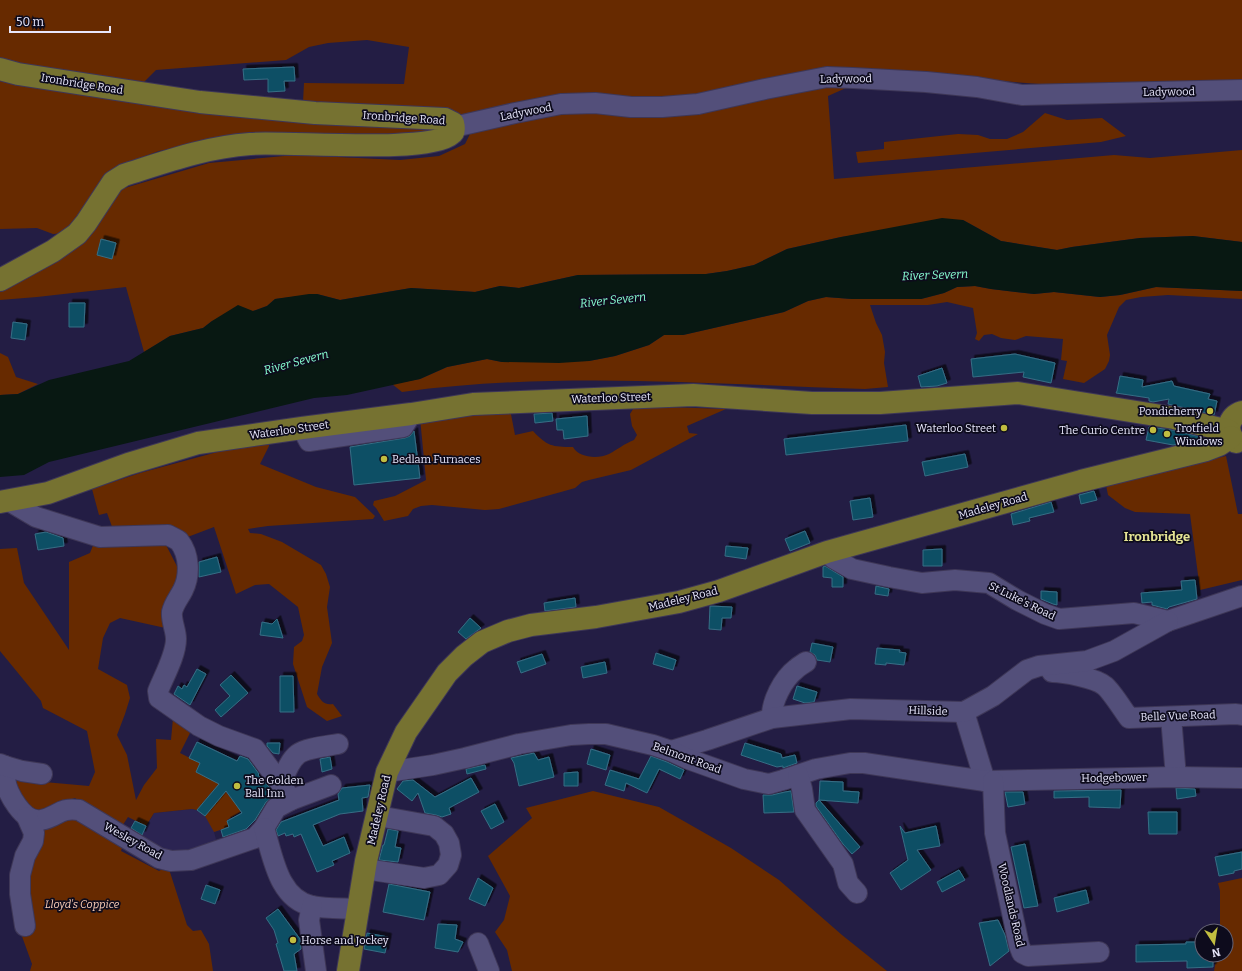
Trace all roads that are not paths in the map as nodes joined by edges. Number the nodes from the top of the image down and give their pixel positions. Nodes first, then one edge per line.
1 (0, 69) edge
2 (1242, 90) edge
3 (454, 127) junction
4 (0, 280) edge
5 (1242, 412) edge
6 (1234, 438) edge
7 (5, 501) edge
8 (828, 552) junction
9 (1242, 596) edge
10 (1168, 621) junction
11 (806, 662) dead end
12 (1027, 670) junction
13 (1240, 709) edge
14 (964, 712) junction
15 (772, 718) junction
16 (1171, 718) junction
17 (338, 744) dead end
18 (671, 751) junction
19 (2, 772) edge
20 (387, 772) junction
21 (42, 774) dead end
22 (798, 775) junction
23 (1176, 777) junction
24 (1242, 778) edge
25 (989, 781) junction
26 (331, 785) dead end
27 (286, 792) junction
28 (378, 816) junction
29 (27, 817) junction
30 (264, 828) junction
31 (365, 869) junction
32 (857, 893) dead end
33 (312, 906) junction
34 (359, 909) junction
35 (25, 926) dead end
36 (478, 943) dead end
37 (1099, 952) dead end
38 (316, 971) edge
39 (348, 971) edge
40 (489, 971) edge

1 - 3 main road, Ironbridge Road
2 - 3 street, Ladywood
3 - 4 main road, Ironbridge Road
5 - 6 main road
6 - 7 main road, Waterloo Street
6 - 8 main road, Madeley Road
7 - 27 street
8 - 10 street, St Luke's Road
8 - 20 main road, Madeley Road
9 - 10 street
10 - 12 street, Hillside
11 - 15 street
12 - 14 street, Hillside
12 - 16 street, Belle Vue Road
13 - 16 street, Belle Vue Road
14 - 15 street, Hillside
14 - 25 street
15 - 18 street, Hillside
16 - 23 street
17 - 27 street
18 - 20 street, Belmont Road
18 - 22 street, Belmont Road
19 - 21 street
19 - 29 street
20 - 28 main road, Madeley Road
22 - 25 street, Belmont Road
22 - 32 street
23 - 24 street, Hodgebower
23 - 25 street, Hodgebower
25 - 37 street, Woodlands Road
26 - 27 street, Wesley Road
27 - 30 street, Wesley Road
28 - 31 main road, Madeley Road
28 - 31 street
29 - 30 street, Wesley Road
29 - 35 street
30 - 33 street
31 - 34 main road, Madeley Road
33 - 34 street
33 - 38 street
34 - 39 main road, Madeley Road
36 - 40 street

